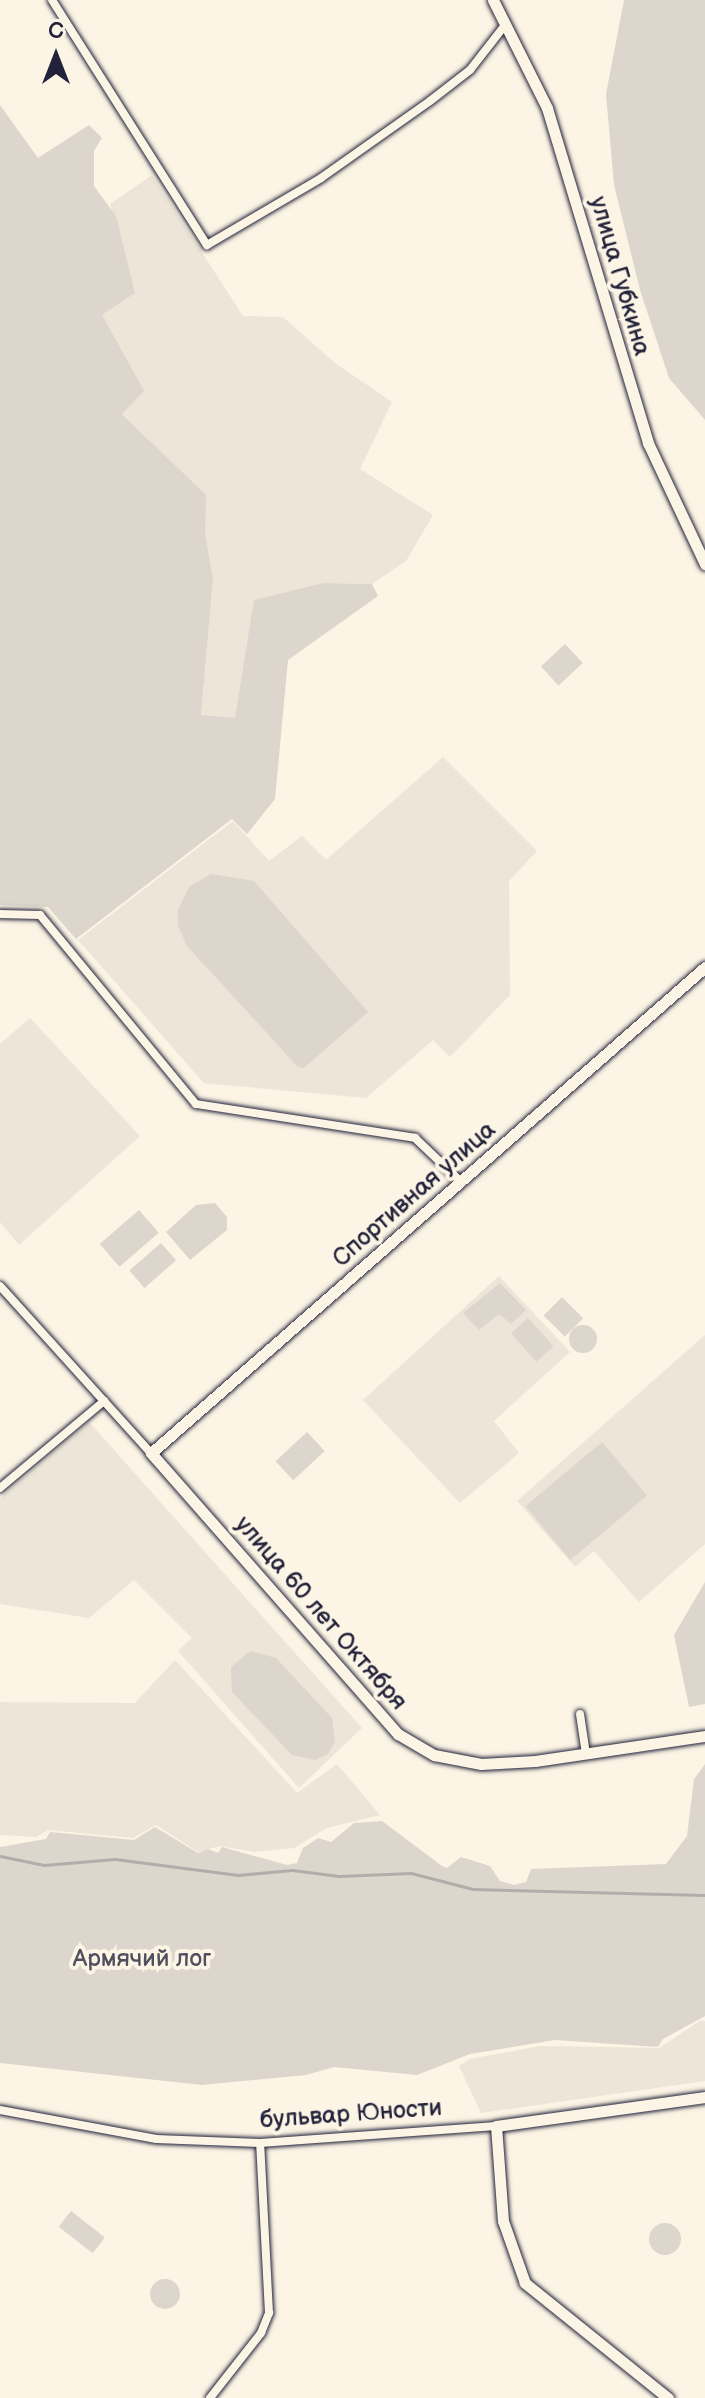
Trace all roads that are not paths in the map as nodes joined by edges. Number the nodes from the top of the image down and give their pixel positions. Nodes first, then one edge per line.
1 (52, 0) edge
2 (493, 0) edge
3 (507, 23) junction
4 (705, 564) edge
5 (0, 914) edge
6 (705, 967) edge
7 (461, 1182) junction
8 (0, 1286) edge
9 (104, 1401) junction
10 (151, 1453) junction
11 (0, 1488) edge
12 (580, 1714) dead end
13 (705, 1736) edge
14 (586, 1754) junction
15 (705, 2097) edge
16 (0, 2110) edge
17 (496, 2126) junction
18 (260, 2143) junction
19 (210, 2398) edge
20 (668, 2398) edge

1 - 3 street
2 - 3 street, улица Губкина
3 - 4 street, улица Губкина
5 - 7 street
6 - 7 street, Спортивная улица
7 - 10 street, Спортивная улица
8 - 9 street, улица 60 лет Октября
9 - 10 street, улица 60 лет Октября
9 - 11 street
10 - 14 street, улица 60 лет Октября
12 - 14 street
13 - 14 street, улица 60 лет Октября
15 - 17 street, бульвар Юности
16 - 18 street, бульвар Юности
17 - 18 street, бульвар Юности
17 - 20 street
18 - 19 street

